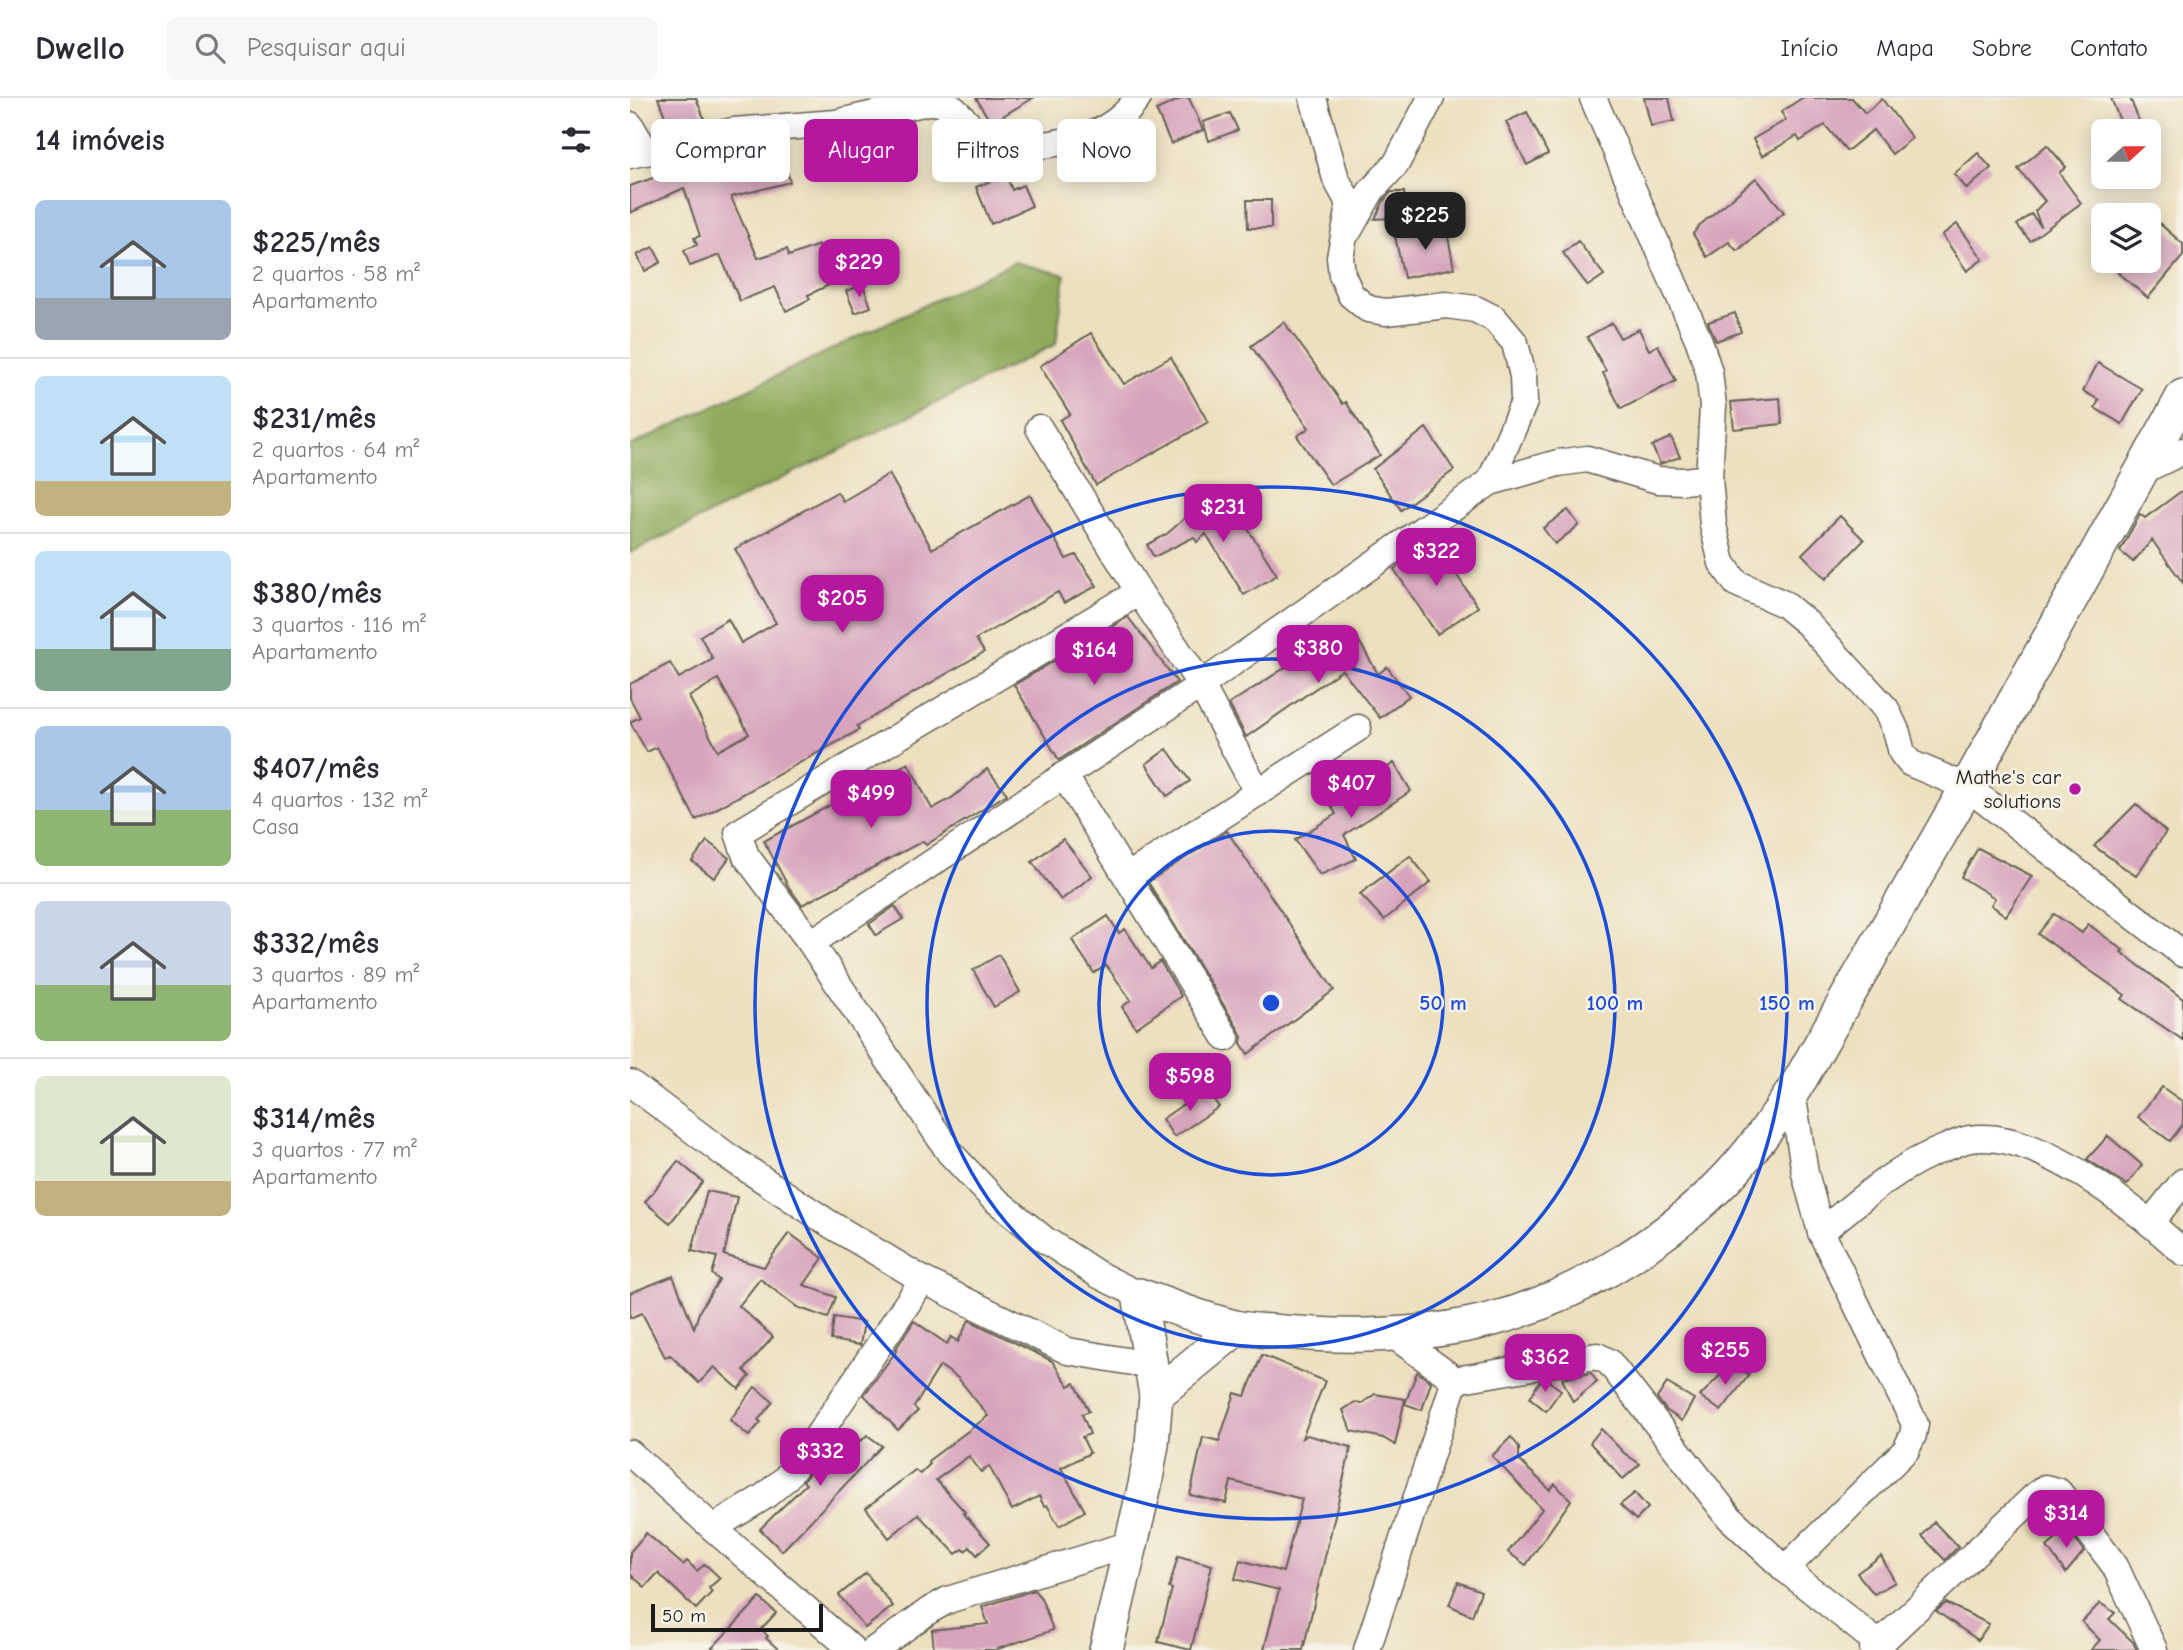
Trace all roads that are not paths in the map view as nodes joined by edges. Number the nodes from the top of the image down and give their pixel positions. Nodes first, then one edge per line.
1 (1138, 98) edge
2 (1313, 98) edge
3 (1431, 98) edge
4 (1593, 98) edge
5 (630, 125) edge
6 (638, 153) edge
7 (1344, 237) junction
8 (2181, 403) edge
9 (1039, 428) dead end
10 (2183, 451) edge
11 (2142, 471) junction
12 (1709, 478) junction
13 (1490, 482) junction
14 (1139, 592) junction
15 (1201, 685) junction
16 (1359, 728) dead end
17 (1065, 775) junction
18 (1968, 787) junction
19 (1258, 793) junction
20 (1127, 877) junction
21 (811, 943) junction
22 (2183, 954) edge
23 (1226, 1038) dead end
24 (630, 1083) edge
25 (1792, 1093) junction
26 (2183, 1182) edge
27 (2151, 1222) junction
28 (1821, 1232) junction
29 (2183, 1252) edge
30 (923, 1280) junction
31 (1139, 1295) junction
32 (1237, 1328) junction
33 (1392, 1334) junction
34 (1153, 1380) junction
35 (1455, 1380) junction
36 (630, 1453) edge
37 (641, 1480) edge
38 (713, 1528) junction
39 (1131, 1544) junction
40 (1784, 1569) junction
41 (1876, 1647) edge
42 (853, 1650) edge
43 (874, 1650) edge
44 (1106, 1650) edge
45 (1367, 1650) edge
46 (2154, 1650) edge

1 - 6 street
2 - 7 street
3 - 7 street
4 - 12 street
5 - 6 street
7 - 13 street
8 - 11 street
9 - 14 street
10 - 11 street
11 - 18 street
12 - 13 street
12 - 18 street
13 - 15 street
14 - 15 street
14 - 21 street
15 - 17 street
15 - 19 street
16 - 19 street
17 - 20 street
17 - 21 street
18 - 22 street
18 - 25 street
19 - 20 street
20 - 23 street
21 - 31 street
24 - 30 street
25 - 28 street
25 - 33 street
26 - 27 street
27 - 28 street
27 - 29 street
28 - 40 street
30 - 34 street
30 - 38 street
31 - 32 street
31 - 34 street
32 - 33 street
32 - 34 street
33 - 35 street
34 - 39 street
35 - 40 street
35 - 45 street
36 - 37 street
37 - 38 street
38 - 42 street
39 - 43 street
39 - 44 street
40 - 41 street
41 - 46 street

